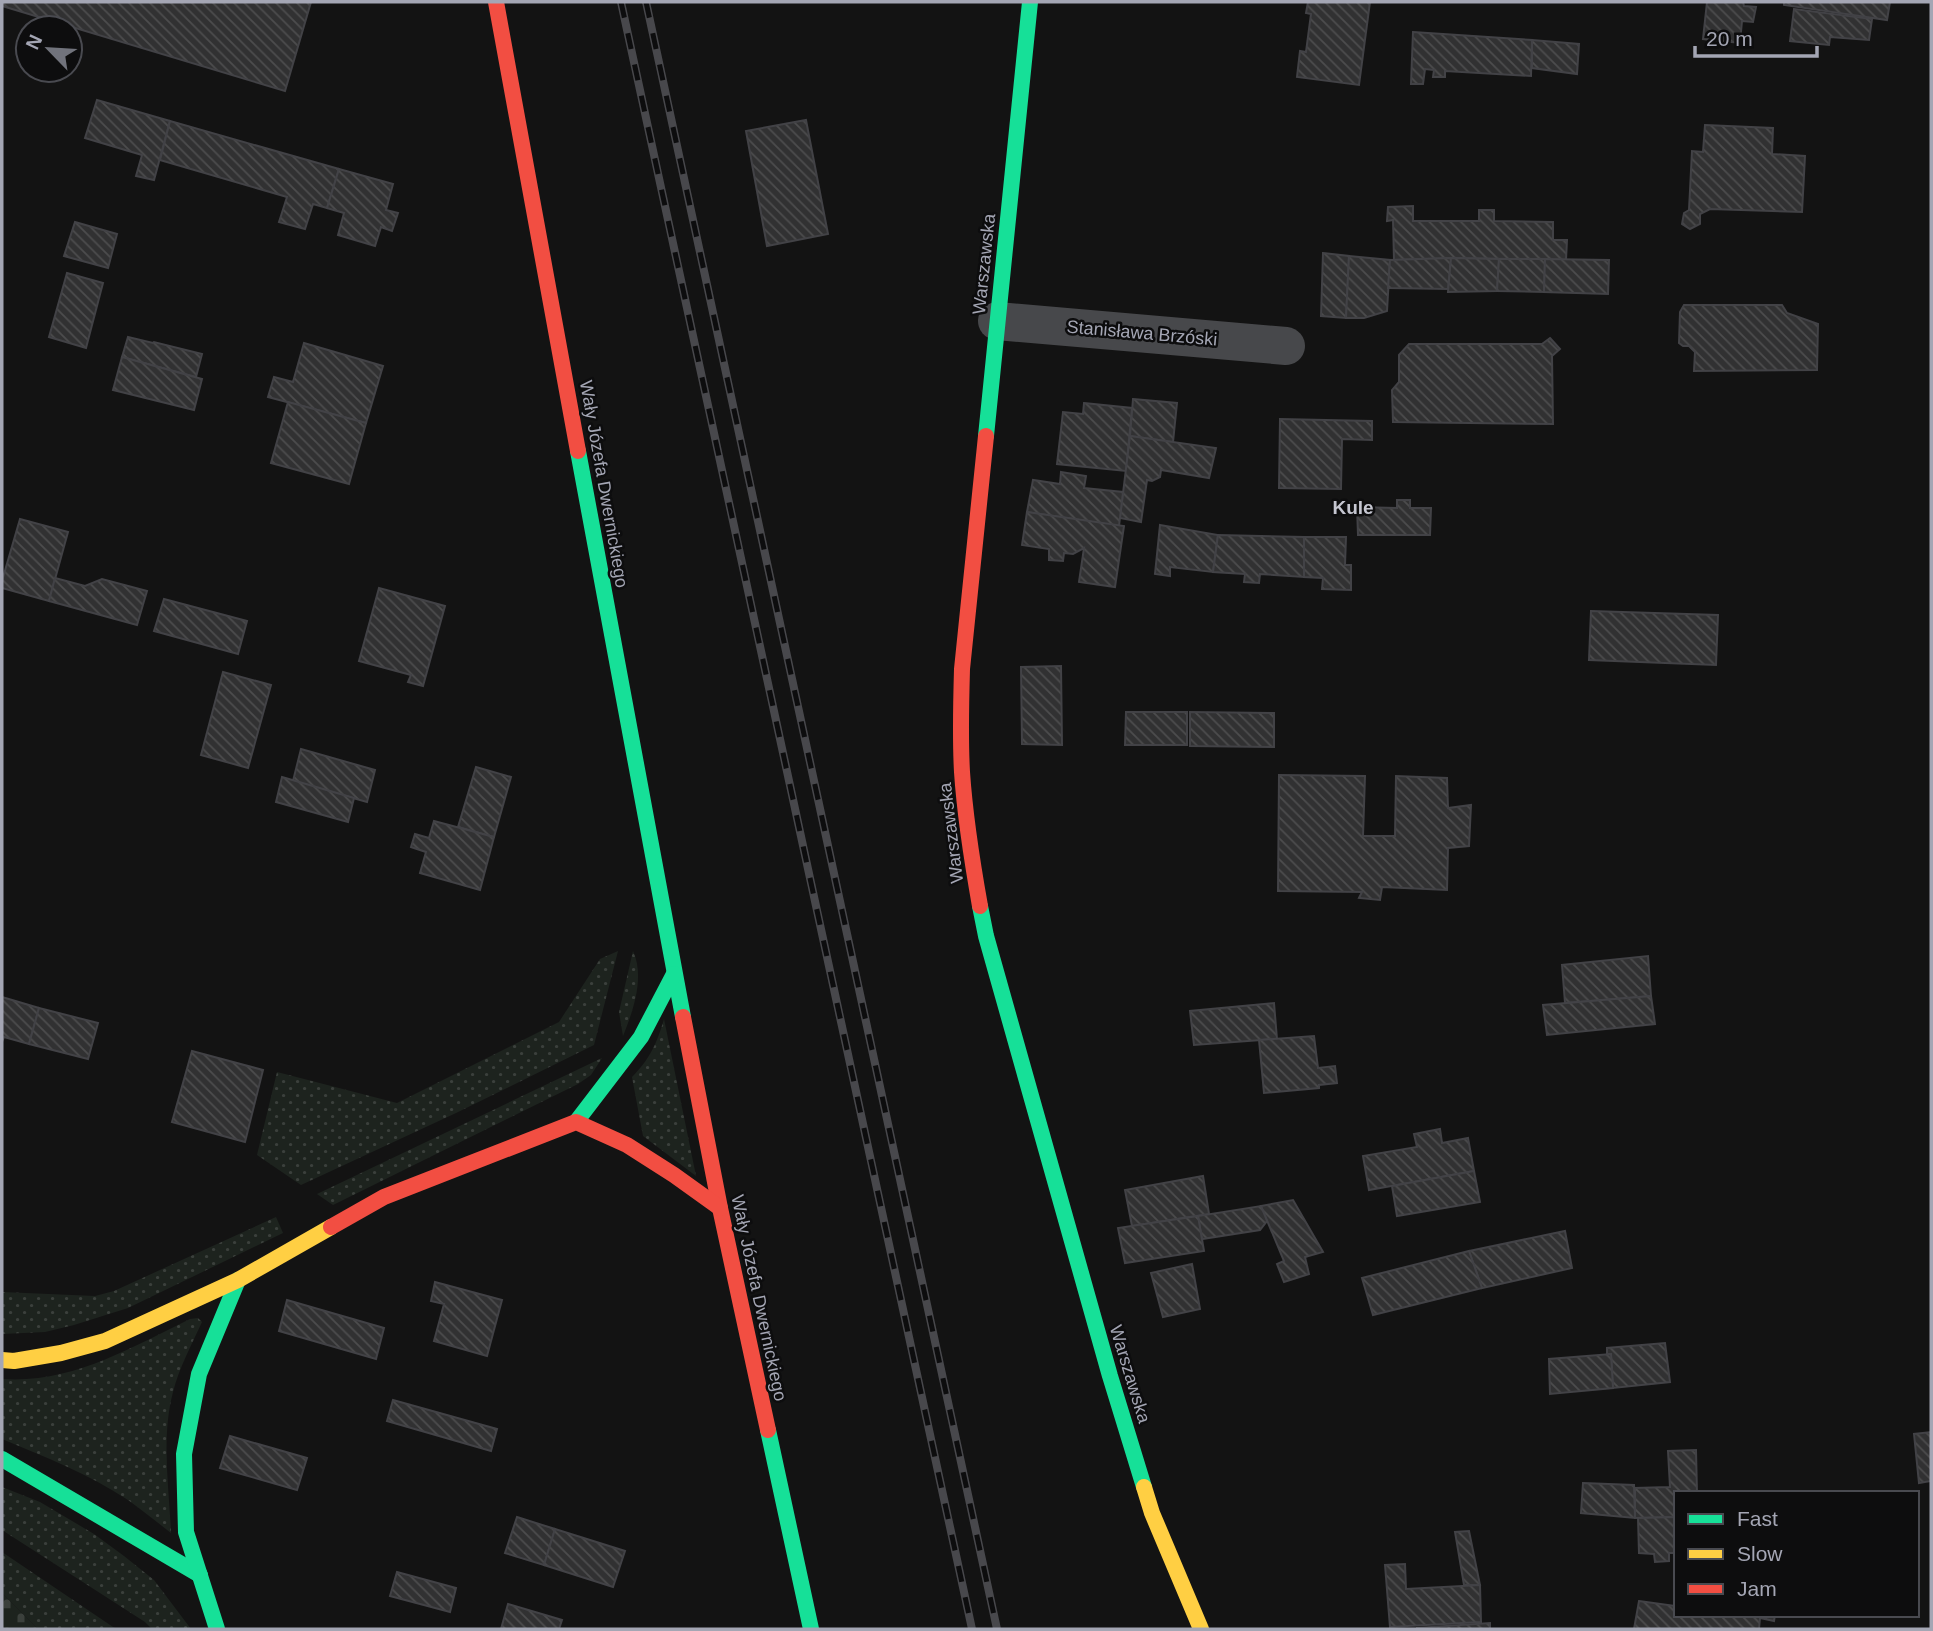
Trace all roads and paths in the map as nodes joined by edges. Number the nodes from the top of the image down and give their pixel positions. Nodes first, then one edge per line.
1 (496, 2) edge
2 (1030, 2) edge
3 (997, 321) junction
4 (1286, 346) dead end
5 (674, 974) junction
6 (576, 1122) junction
7 (720, 1209) junction
8 (238, 1280) junction
9 (2, 1360) edge
10 (2, 1460) edge
11 (200, 1574) junction
12 (217, 1629) edge
13 (811, 1629) edge
14 (1201, 1629) edge

1 - 5 street, Wały Józefa Dwernickiego
2 - 3 street, Warszawska
3 - 4 street, Stanisława Brzóski
3 - 14 street, Warszawska
5 - 6 street
5 - 7 street, Wały Józefa Dwernickiego
6 - 7 street
6 - 8 street
7 - 13 street, Wały Józefa Dwernickiego
8 - 9 street
8 - 11 street
10 - 11 street
11 - 12 street

